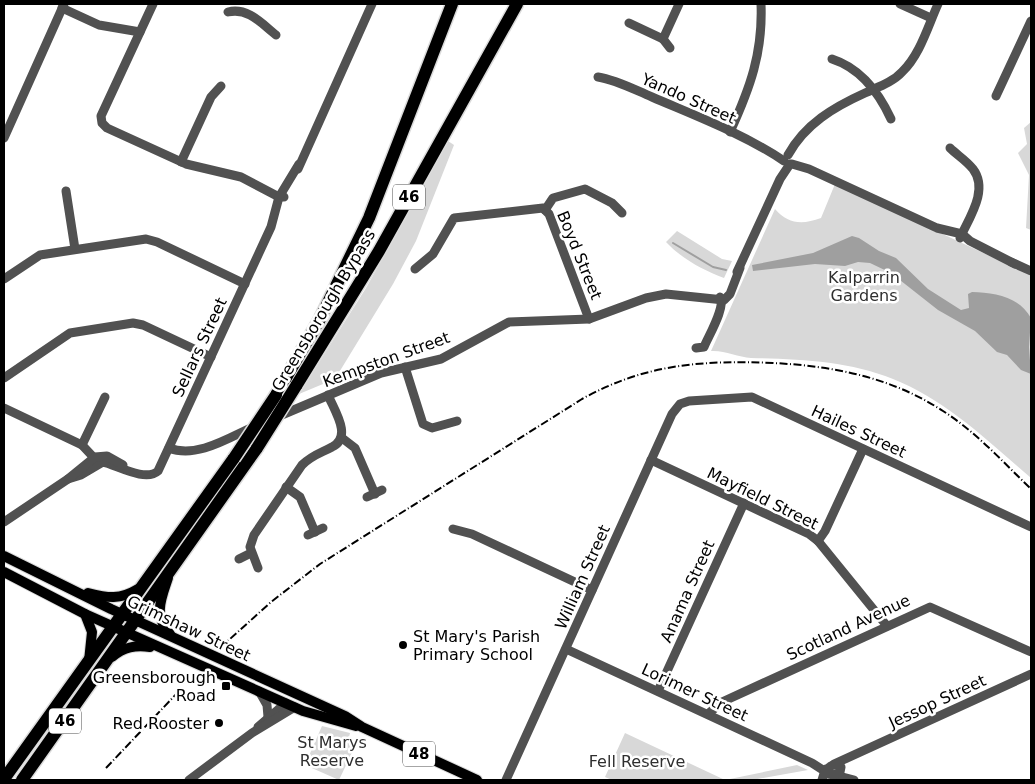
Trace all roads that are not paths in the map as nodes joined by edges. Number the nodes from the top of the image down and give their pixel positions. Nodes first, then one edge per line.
1 (152, 4) edge
2 (372, 4) edge
3 (452, 4) edge
4 (517, 4) edge
5 (679, 4) edge
6 (761, 4) edge
7 (900, 4) edge
8 (938, 4) edge
9 (63, 6) edge
10 (245, 7) edge
11 (228, 12) dead end
12 (931, 18) junction
13 (1031, 21) edge
14 (629, 23) dead end
15 (140, 32) junction
16 (276, 35) dead end
17 (663, 39) junction
18 (670, 48) dead end
19 (832, 59) dead end
20 (598, 77) dead end
21 (220, 86) dead end
22 (875, 89) junction
23 (996, 96) dead end
24 (891, 118) dead end
25 (730, 132) junction
26 (4, 137) edge
27 (950, 148) dead end
28 (789, 159) junction
29 (181, 162) junction
30 (66, 191) dead end
31 (282, 196) junction
32 (545, 210) junction
33 (622, 213) dead end
34 (961, 236) junction
35 (75, 250) junction
36 (415, 269) dead end
37 (1030, 271) edge
38 (4, 279) edge
39 (245, 282) junction
40 (720, 299) junction
41 (590, 319) junction
42 (703, 347) dead end
43 (211, 356) junction
44 (404, 367) junction
45 (4, 378) edge
46 (328, 395) junction
47 (105, 397) dead end
48 (7, 410) edge
49 (672, 414) joint
50 (4, 420) edge
51 (457, 420) dead end
52 (342, 438) junction
53 (82, 445) junction
54 (863, 449) junction
55 (168, 450) junction
56 (96, 460) junction
57 (651, 460) junction
58 (286, 487) junction
59 (375, 494) dead end
60 (744, 503) junction
61 (5, 523) edge
62 (1031, 528) edge
63 (453, 529) dead end
64 (315, 532) dead end
65 (818, 541) junction
66 (252, 553) junction
67 (4, 554) edge
68 (239, 559) dead end
69 (258, 568) dead end
70 (4, 572) edge
71 (170, 575) junction
72 (140, 588) junction
73 (73, 589) junction
74 (592, 590) junction
75 (85, 614) junction
76 (122, 614) junction
77 (137, 620) junction
78 (887, 626) junction
79 (114, 627) junction
80 (127, 633) junction
81 (172, 635) junction
82 (163, 648) junction
83 (566, 649) junction
84 (1031, 652) edge
85 (106, 663) junction
86 (88, 664) junction
87 (1031, 674) edge
88 (260, 691) junction
89 (658, 691) junction
90 (300, 696) junction
91 (291, 705) junction
92 (708, 714) junction
93 (268, 717) junction
94 (362, 727) junction
95 (252, 733) junction
96 (831, 772) edge
97 (4, 779) edge
98 (22, 780) edge
99 (189, 780) edge
100 (477, 780) edge
101 (506, 780) edge
102 (855, 780) edge

1 - 15 street
2 - 31 street, Sellars Street
3 - 72 highway, Greensborough Bypass / 46, bridge
4 - 71 highway, Greensborough Bypass / 46, bridge
5 - 17 street
6 - 25 street
7 - 12 street
8 - 12 street
9 - 15 street
9 - 26 street
10 - 11 street
10 - 16 street
12 - 22 street
13 - 23 street
14 - 17 street
15 - 29 street
17 - 18 street
19 - 22 street
20 - 25 street, Yando Street
21 - 29 street
22 - 24 street
22 - 28 street
25 - 28 street, Yando Street
27 - 34 street
28 - 34 street, Yando Street
28 - 40 street
29 - 31 street
30 - 35 street
31 - 39 street, Sellars Street
32 - 33 street
32 - 36 street, Boyd Street
32 - 41 street, Boyd Street
34 - 37 street, Yando Street
35 - 38 street
35 - 39 street
39 - 43 street, Sellars Street
40 - 41 street, Kempston Street
40 - 42 street
41 - 44 street, Kempston Street
43 - 45 street
43 - 55 street, Sellars Street
44 - 46 street, Kempston Street
44 - 51 street
46 - 52 street
46 - 55 street, Kempston Street
47 - 53 street
48 - 50 street
48 - 53 street
49 - 54 street, Hailes Street
49 - 57 street, William Street
52 - 58 street
52 - 59 street
53 - 56 street
54 - 62 street, Hailes Street
54 - 65 street
55 - 56 street, Sellars Street
56 - 61 street
57 - 60 street, Mayfield Street
57 - 74 street, William Street
58 - 64 street
58 - 66 street
60 - 65 street, Mayfield Street
60 - 89 street, Anama Street
63 - 74 street
65 - 78 street, Mayfield Street
66 - 68 street
66 - 69 street
67 - 73 main road, Grimshaw Street / 48
70 - 75 main road, Grimshaw Street / 48
71 - 77 highway, Greensborough Bypass / 46
71 - 81 main road
72 - 73 main road
72 - 76 highway, Greensborough Bypass / 46
73 - 76 main road, Grimshaw Street / 48
74 - 83 street, William Street
75 - 79 main road, Grimshaw Street / 48
75 - 86 main road
76 - 77 main road, Grimshaw Street / 48
76 - 79 highway, 46
77 - 80 highway, 46
77 - 81 main road, Grimshaw Street / 48
78 - 84 street, Scotland Avenue
78 - 92 street, Scotland Avenue
79 - 80 main road, Grimshaw Street / 48
79 - 86 highway, 46
80 - 82 main road, Grimshaw Street / 48
80 - 85 highway, 46
81 - 90 main road, Grimshaw Street / 48
82 - 85 main road
82 - 88 main road, Grimshaw Street / 48
83 - 89 street, Lorimer Street
83 - 101 street, William Street
85 - 98 highway, 46
86 - 97 highway, 46
87 - 96 street, Jessop Street
88 - 91 main road, Grimshaw Street / 48
88 - 93 street
89 - 92 street, Lorimer Street
90 - 91 main road
90 - 94 main road, Grimshaw Street / 48
91 - 93 street
91 - 94 main road, Grimshaw Street / 48
91 - 95 street
92 - 96 street, Lorimer Street
93 - 95 street
94 - 100 main road, Grimshaw Street / 48
95 - 99 street
96 - 102 street, Lorimer Street

